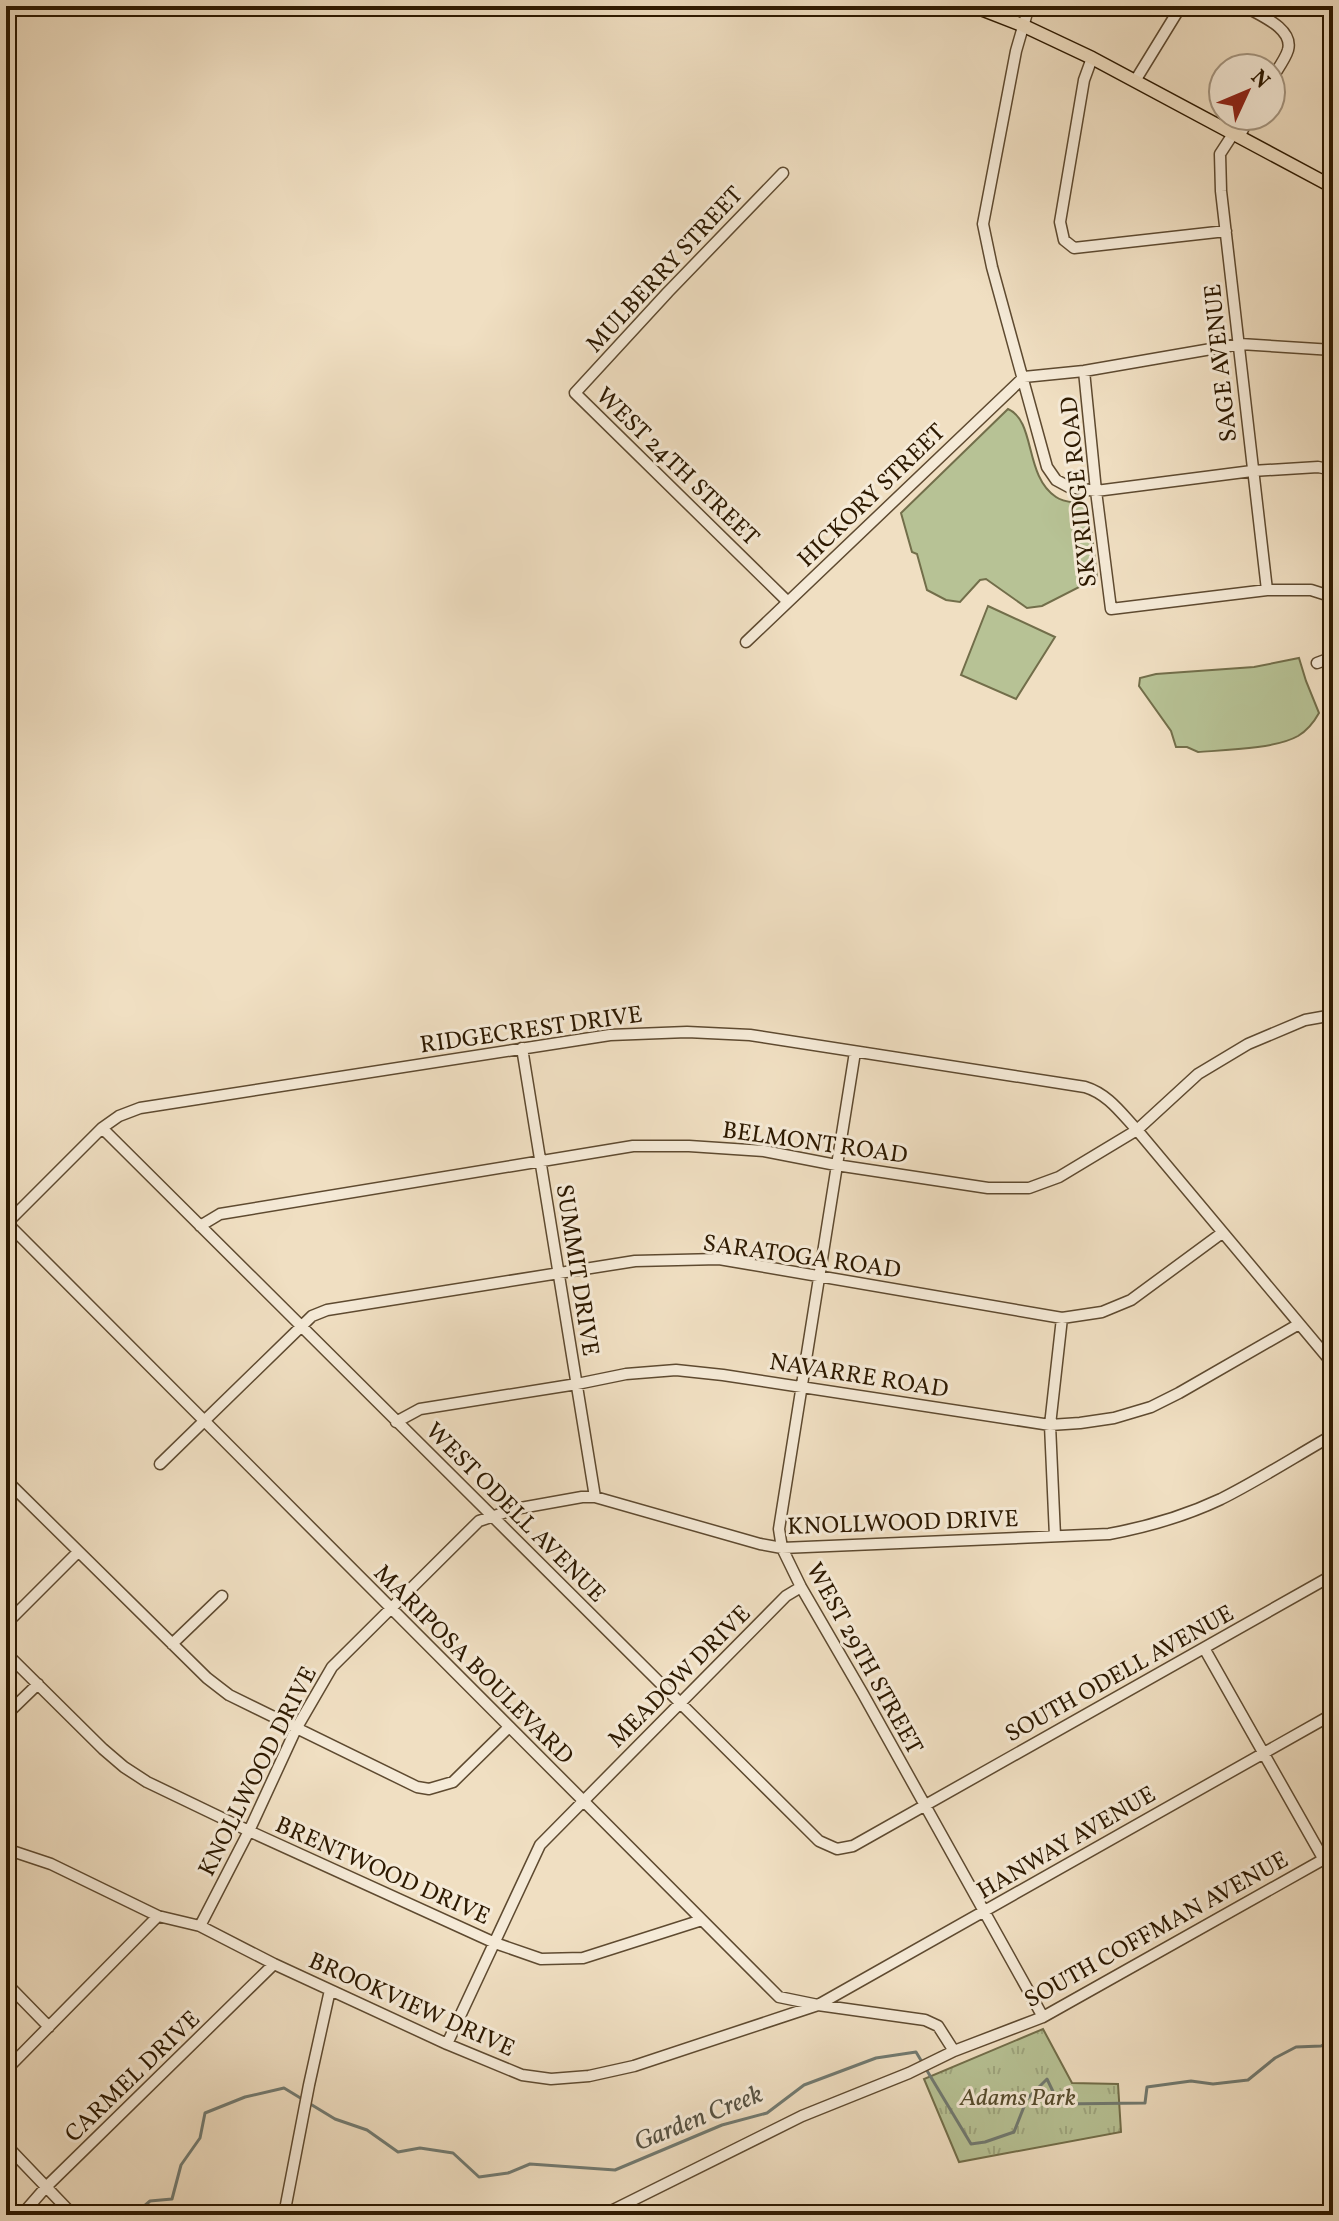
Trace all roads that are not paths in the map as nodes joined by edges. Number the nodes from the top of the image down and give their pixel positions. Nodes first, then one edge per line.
1 (973, 6) edge
2 (1029, 6) edge
3 (1181, 6) edge
4 (1244, 6) edge
5 (1022, 25) junction
6 (1287, 52) edge
7 (1092, 58) junction
8 (1135, 81) junction
9 (1239, 132) edge
10 (1236, 136) junction
11 (783, 173) dead end
12 (1333, 187) edge
13 (1226, 231) junction
14 (1240, 344) junction
15 (1333, 350) edge
16 (1084, 371) junction
17 (1024, 377) junction
18 (575, 393) joint
19 (1333, 470) edge
20 (1252, 471) junction
21 (1096, 491) junction
22 (1267, 590) junction
23 (1333, 597) edge
24 (788, 602) junction
25 (746, 642) dead end
26 (1333, 657) edge
27 (1317, 663) dead end
28 (1333, 1015) edge
29 (522, 1048) junction
30 (855, 1052) junction
31 (102, 1128) junction
32 (1137, 1130) junction
33 (540, 1161) junction
34 (836, 1165) junction
35 (6, 1223) edge
36 (200, 1226) junction
37 (1222, 1233) junction
38 (558, 1272) junction
39 (820, 1276) junction
40 (1062, 1318) junction
41 (1299, 1324) junction
42 (301, 1327) junction
43 (1333, 1364) edge
44 (577, 1384) junction
45 (800, 1387) junction
46 (205, 1421) junction
47 (396, 1422) junction
48 (1050, 1425) junction
49 (1333, 1435) edge
50 (160, 1464) dead end
51 (6, 1480) edge
52 (595, 1497) junction
53 (492, 1516) junction
54 (1055, 1536) junction
55 (782, 1548) junction
56 (78, 1552) junction
57 (1333, 1575) edge
58 (801, 1587) junction
59 (222, 1596) dead end
60 (391, 1610) junction
61 (6, 1624) edge
62 (172, 1644) junction
63 (1204, 1648) junction
64 (6, 1653) edge
65 (38, 1684) junction
66 (680, 1704) junction
67 (1333, 1714) edge
68 (6, 1715) edge
69 (508, 1728) junction
70 (296, 1729) junction
71 (1264, 1753) junction
72 (583, 1801) junction
73 (925, 1805) junction
74 (249, 1831) junction
75 (6, 1849) edge
76 (1328, 1857) edge
77 (985, 1911) junction
78 (158, 1916) junction
79 (702, 1920) junction
80 (200, 1926) junction
81 (495, 1943) junction
82 (274, 1964) junction
83 (6, 1983) edge
84 (330, 1990) junction
85 (818, 2005) junction
86 (1043, 2017) junction
87 (49, 2027) junction
88 (447, 2044) junction
89 (954, 2051) junction
90 (6, 2070) edge
91 (6, 2145) edge
92 (46, 2187) junction
93 (17, 2215) edge
94 (73, 2215) edge
95 (284, 2215) edge
96 (603, 2215) edge

1 - 5 main road
2 - 5 street
3 - 8 street
4 - 6 street
5 - 7 main road
5 - 17 street
7 - 8 main road
7 - 13 street
8 - 10 main road
9 - 10 street, SAGE AVENUE
10 - 12 main road
10 - 13 street, SAGE AVENUE
11 - 18 street, MULBERRY STREET
13 - 14 street, SAGE AVENUE
14 - 15 street
14 - 16 street
14 - 20 street, SAGE AVENUE
16 - 17 street
16 - 21 street, SKYRIDGE ROAD
17 - 21 street
17 - 24 street, HICKORY STREET
18 - 24 street, WEST 24TH STREET
19 - 20 street
20 - 21 street
20 - 22 street, SAGE AVENUE
21 - 22 street, SKYRIDGE ROAD
22 - 23 street
24 - 25 street, HICKORY STREET
26 - 27 street
28 - 32 street, BELMONT ROAD
29 - 30 street, RIDGECREST DRIVE
29 - 31 street, RIDGECREST DRIVE
29 - 33 street, SUMMIT DRIVE
30 - 32 street, RIDGECREST DRIVE
30 - 34 street, WEST 29TH STREET
31 - 35 street, RIDGECREST DRIVE
31 - 36 street, WEST ODELL AVENUE
32 - 34 street, BELMONT ROAD
32 - 37 street, RIDGECREST DRIVE
33 - 34 street, BELMONT ROAD
33 - 36 street, BELMONT ROAD
33 - 38 street, SUMMIT DRIVE
34 - 39 street, WEST 29TH STREET
35 - 46 street, MARIPOSA BOULEVARD
36 - 42 street, WEST ODELL AVENUE
37 - 40 street, SARATOGA ROAD
37 - 41 street, RIDGECREST DRIVE
38 - 39 street, SARATOGA ROAD
38 - 42 street, SARATOGA ROAD
38 - 44 street, SUMMIT DRIVE
39 - 40 street, SARATOGA ROAD
39 - 45 street, WEST 29TH STREET
40 - 48 street
41 - 43 street, RIDGECREST DRIVE
41 - 48 street, NAVARRE ROAD
42 - 46 street, SARATOGA ROAD
42 - 47 street, WEST ODELL AVENUE
44 - 45 street, NAVARRE ROAD
44 - 47 street, NAVARRE ROAD
44 - 52 street, SUMMIT DRIVE
45 - 48 street, NAVARRE ROAD
45 - 55 street, WEST 29TH STREET
46 - 50 street, SARATOGA ROAD
46 - 60 street, MARIPOSA BOULEVARD
47 - 53 street, WEST ODELL AVENUE
48 - 54 street
49 - 54 street, KNOLLWOOD DRIVE
51 - 56 street
52 - 53 street, KNOLLWOOD DRIVE
52 - 55 street, KNOLLWOOD DRIVE
53 - 60 street, KNOLLWOOD DRIVE
53 - 66 street, WEST ODELL AVENUE
54 - 55 street, KNOLLWOOD DRIVE
55 - 58 street, WEST 29TH STREET
56 - 61 street
56 - 62 street
57 - 63 street, SOUTH ODELL AVENUE
58 - 66 street, MEADOW DRIVE
58 - 73 street, WEST 29TH STREET
59 - 62 street
60 - 69 street, MARIPOSA BOULEVARD
60 - 70 street, KNOLLWOOD DRIVE
62 - 70 street
63 - 71 street
63 - 73 street, SOUTH ODELL AVENUE
64 - 65 street, BRENTWOOD DRIVE
65 - 68 street
65 - 74 street, BRENTWOOD DRIVE
66 - 72 street, MEADOW DRIVE
66 - 73 street, WEST ODELL AVENUE
67 - 71 street, HANWAY AVENUE
69 - 70 street
69 - 72 street, MARIPOSA BOULEVARD
70 - 74 street, KNOLLWOOD DRIVE
71 - 76 street
71 - 77 street, HANWAY AVENUE
72 - 79 street, MARIPOSA BOULEVARD
72 - 81 street, MEADOW DRIVE
73 - 77 street, WEST 29TH STREET
74 - 80 street, KNOLLWOOD DRIVE
74 - 81 street, BRENTWOOD DRIVE
75 - 78 street, BROOKVIEW DRIVE
76 - 86 street, SOUTH COFFMAN AVENUE
77 - 85 street, HANWAY AVENUE
77 - 86 street, WEST 29TH STREET
78 - 80 street, BROOKVIEW DRIVE
78 - 87 street
79 - 81 street, BRENTWOOD DRIVE
79 - 85 street, MARIPOSA BOULEVARD
80 - 82 street, BROOKVIEW DRIVE
81 - 88 street, MEADOW DRIVE
82 - 84 street, BROOKVIEW DRIVE
82 - 92 street, CARMEL DRIVE
83 - 87 street
84 - 88 street, BROOKVIEW DRIVE
84 - 95 street
85 - 88 street, BROOKVIEW DRIVE
85 - 89 street, MARIPOSA BOULEVARD
86 - 89 street, SOUTH COFFMAN AVENUE
87 - 90 street
89 - 96 street, SOUTH COFFMAN AVENUE
91 - 92 street
92 - 93 street, CARMEL DRIVE
92 - 94 street

